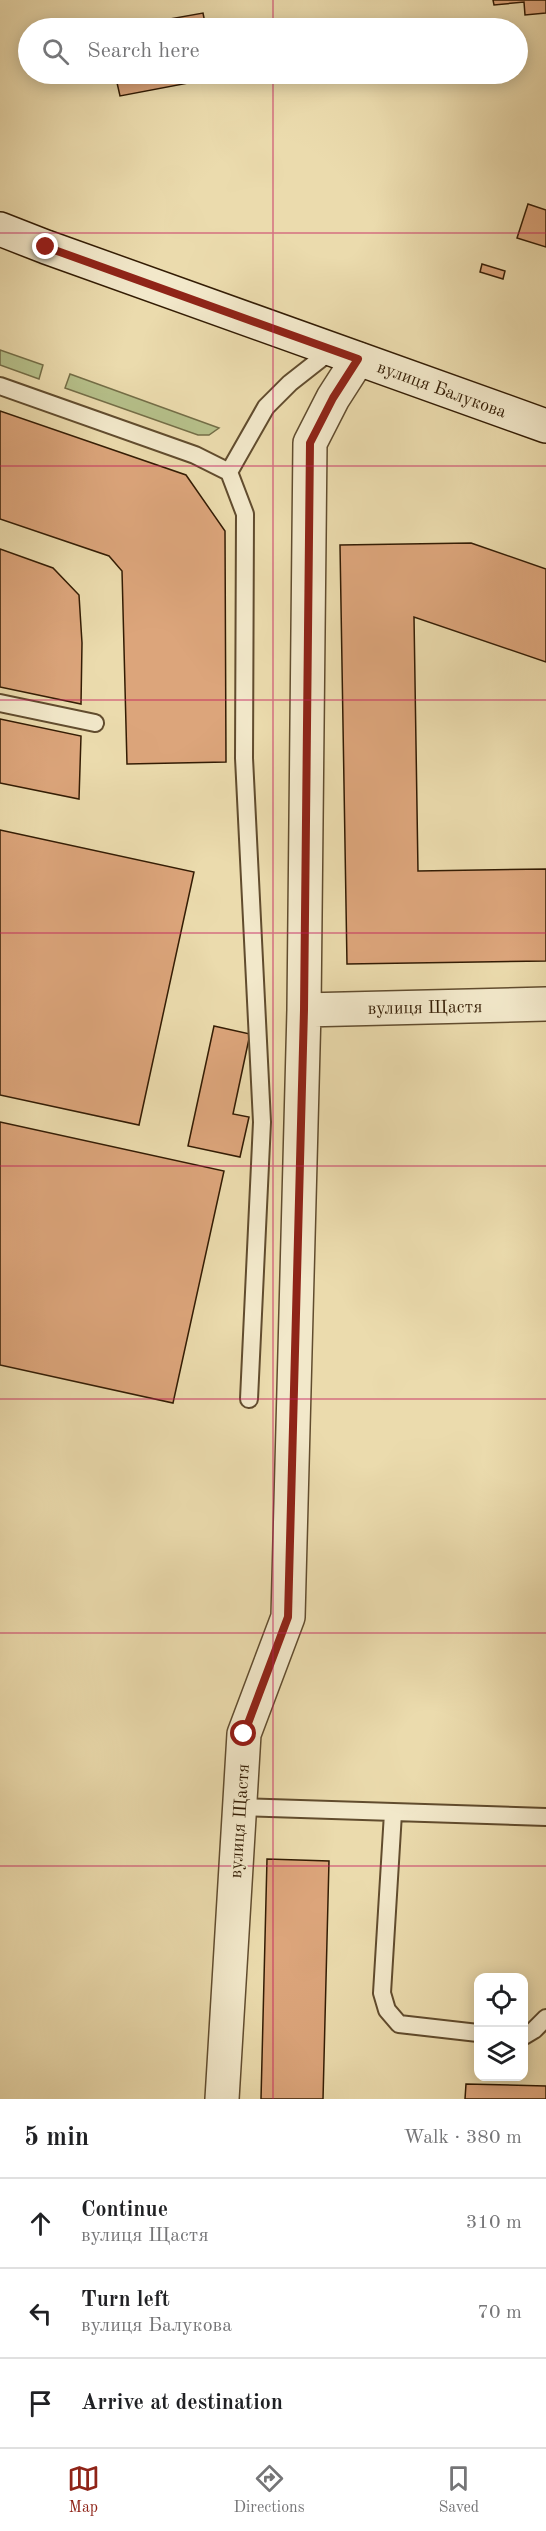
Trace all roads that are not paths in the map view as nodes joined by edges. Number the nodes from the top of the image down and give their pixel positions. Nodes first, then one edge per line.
1 (0, 229) edge
2 (345, 354) junction
3 (0, 386) edge
4 (546, 426) edge
5 (229, 472) junction
6 (0, 703) edge
7 (95, 723) dead end
8 (546, 1004) edge
9 (304, 1010) junction
10 (249, 1399) dead end
11 (239, 1807) junction
12 (393, 1813) junction
13 (546, 1817) edge
14 (546, 2018) edge
15 (474, 2033) edge
16 (528, 2034) edge
17 (222, 2099) edge

1 - 2 street, вулиця Балукова
2 - 4 street, вулиця Балукова
2 - 5 lane
2 - 9 street, вулиця Щастя
3 - 5 lane
5 - 10 lane
6 - 7 lane
8 - 9 street, вулиця Щастя
9 - 11 street, вулиця Щастя
11 - 12 lane
11 - 17 street, вулиця Щастя
12 - 13 lane
12 - 15 lane
14 - 16 lane

